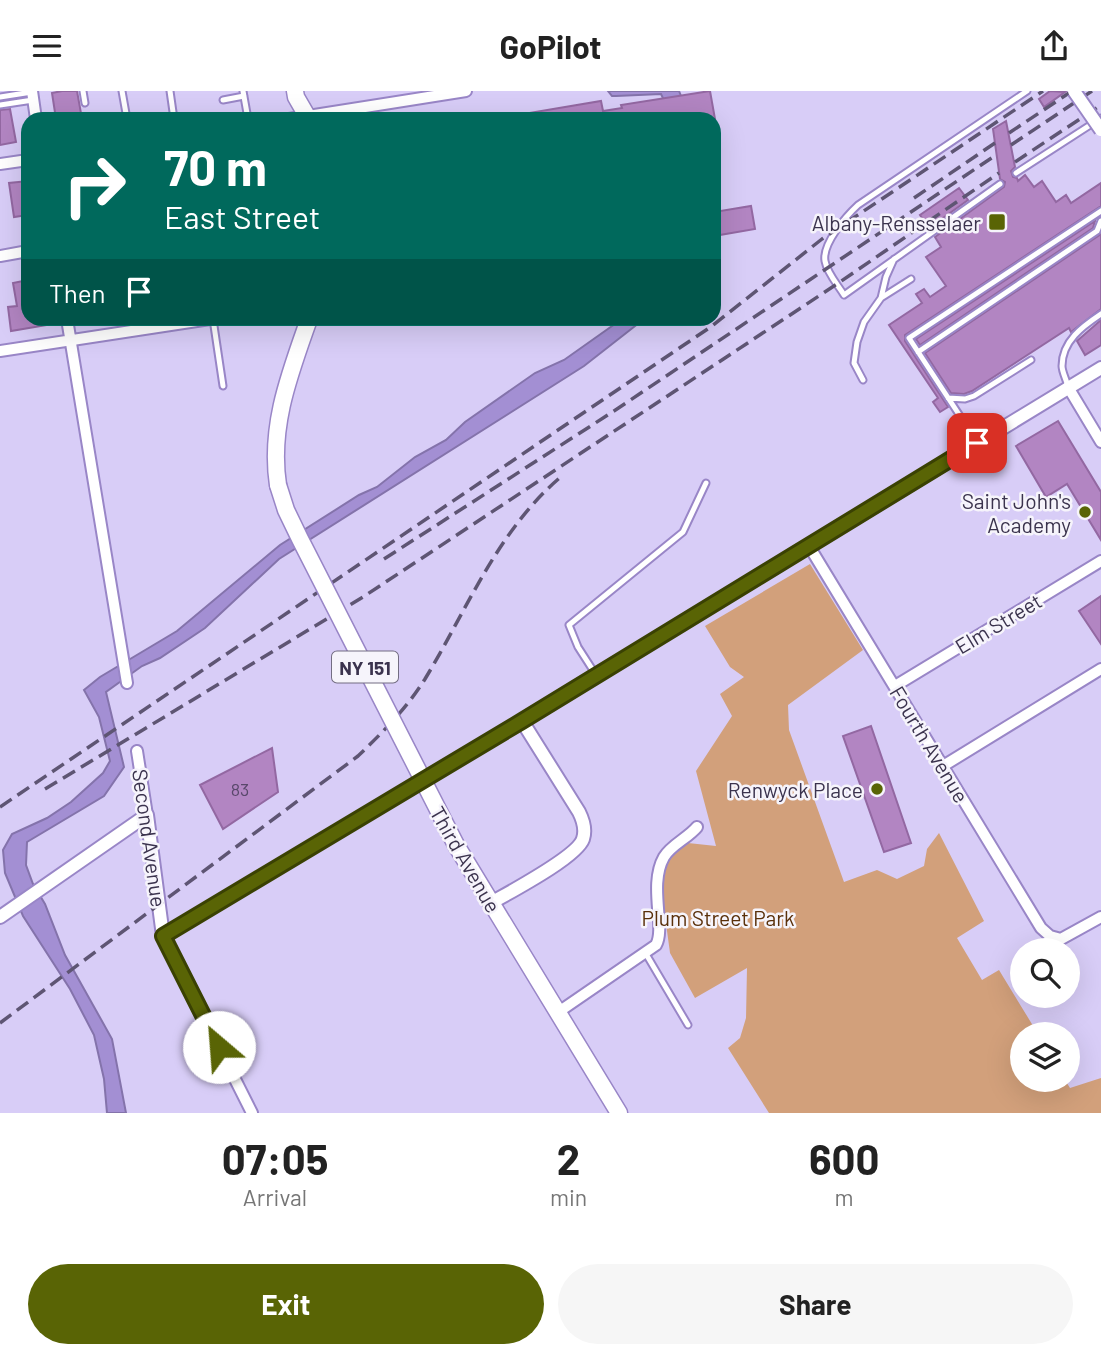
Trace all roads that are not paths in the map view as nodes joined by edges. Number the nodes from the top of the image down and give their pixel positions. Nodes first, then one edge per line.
1 (83, 91) edge
2 (122, 91) edge
3 (170, 91) edge
4 (295, 91) edge
5 (308, 91) edge
6 (466, 91) edge
7 (1027, 91) edge
8 (1074, 91) edge
9 (244, 93) edge
10 (32, 94) edge
11 (0, 97) edge
12 (223, 100) dead end
13 (85, 103) dead end
14 (0, 105) edge
15 (35, 112) edge
16 (126, 112) edge
17 (173, 112) edge
18 (247, 112) edge
19 (304, 112) edge
20 (307, 112) edge
21 (342, 112) edge
22 (1100, 123) edge
23 (21, 161) edge
24 (0, 164) edge
25 (1016, 173) dead end
26 (1000, 184) dead end
27 (1101, 211) edge
28 (1101, 221) edge
29 (21, 252) edge
30 (0, 256) edge
31 (896, 256) junction
32 (911, 279) dead end
33 (881, 298) junction
34 (1101, 314) edge
35 (68, 326) edge
36 (165, 326) edge
37 (213, 326) edge
38 (307, 326) edge
39 (71, 340) junction
40 (0, 351) edge
41 (918, 352) junction
42 (1031, 360) dead end
43 (1101, 368) edge
44 (863, 380) dead end
45 (223, 386) dead end
46 (1068, 387) junction
47 (948, 398) junction
48 (1101, 442) edge
49 (977, 443) junction
50 (706, 483) dead end
51 (809, 546) junction
52 (1101, 561) edge
53 (1101, 669) edge
54 (596, 675) junction
55 (127, 683) dead end
56 (895, 686) junction
57 (522, 721) junction
58 (137, 751) dead end
59 (943, 766) junction
60 (148, 815) junction
61 (697, 827) dead end
62 (491, 903) junction
63 (2, 916) edge
64 (1101, 917) edge
65 (163, 936) junction
66 (646, 954) junction
67 (557, 1013) junction
68 (688, 1025) dead end
69 (253, 1113) edge
70 (619, 1113) edge

1 - 13 lane
2 - 16 lane
3 - 17 lane
4 - 19 main road
5 - 20 main road
6 - 21 street
7 - 31 lane
8 - 22 street, bridge
9 - 12 lane
9 - 18 lane
10 - 11 lane
10 - 14 lane
10 - 15 street
22 - 25 lane
23 - 24 street
26 - 31 lane
27 - 41 lane
28 - 41 lane
29 - 30 street
31 - 33 lane
32 - 33 lane
33 - 44 lane
34 - 46 lane
35 - 39 street
36 - 39 street
37 - 45 lane
38 - 62 main road, Third Avenue / NY 151, bridge
39 - 40 street
39 - 55 street
41 - 47 lane
42 - 47 lane
43 - 46 street
46 - 48 street
46 - 49 street
47 - 49 lane
49 - 51 street
50 - 54 lane
51 - 54 street
51 - 56 street, Fourth Avenue
52 - 56 street, Elm Street
53 - 59 street
54 - 57 street
56 - 59 street, Fourth Avenue
57 - 62 street
57 - 65 street
58 - 60 street, Second Avenue
59 - 64 street, Fourth Avenue
60 - 63 street
60 - 65 street, Second Avenue
61 - 66 street
62 - 67 main road, Third Avenue / NY 151
65 - 69 street, Second Avenue
66 - 67 street
66 - 68 lane
67 - 70 main road, Third Avenue / NY 151

